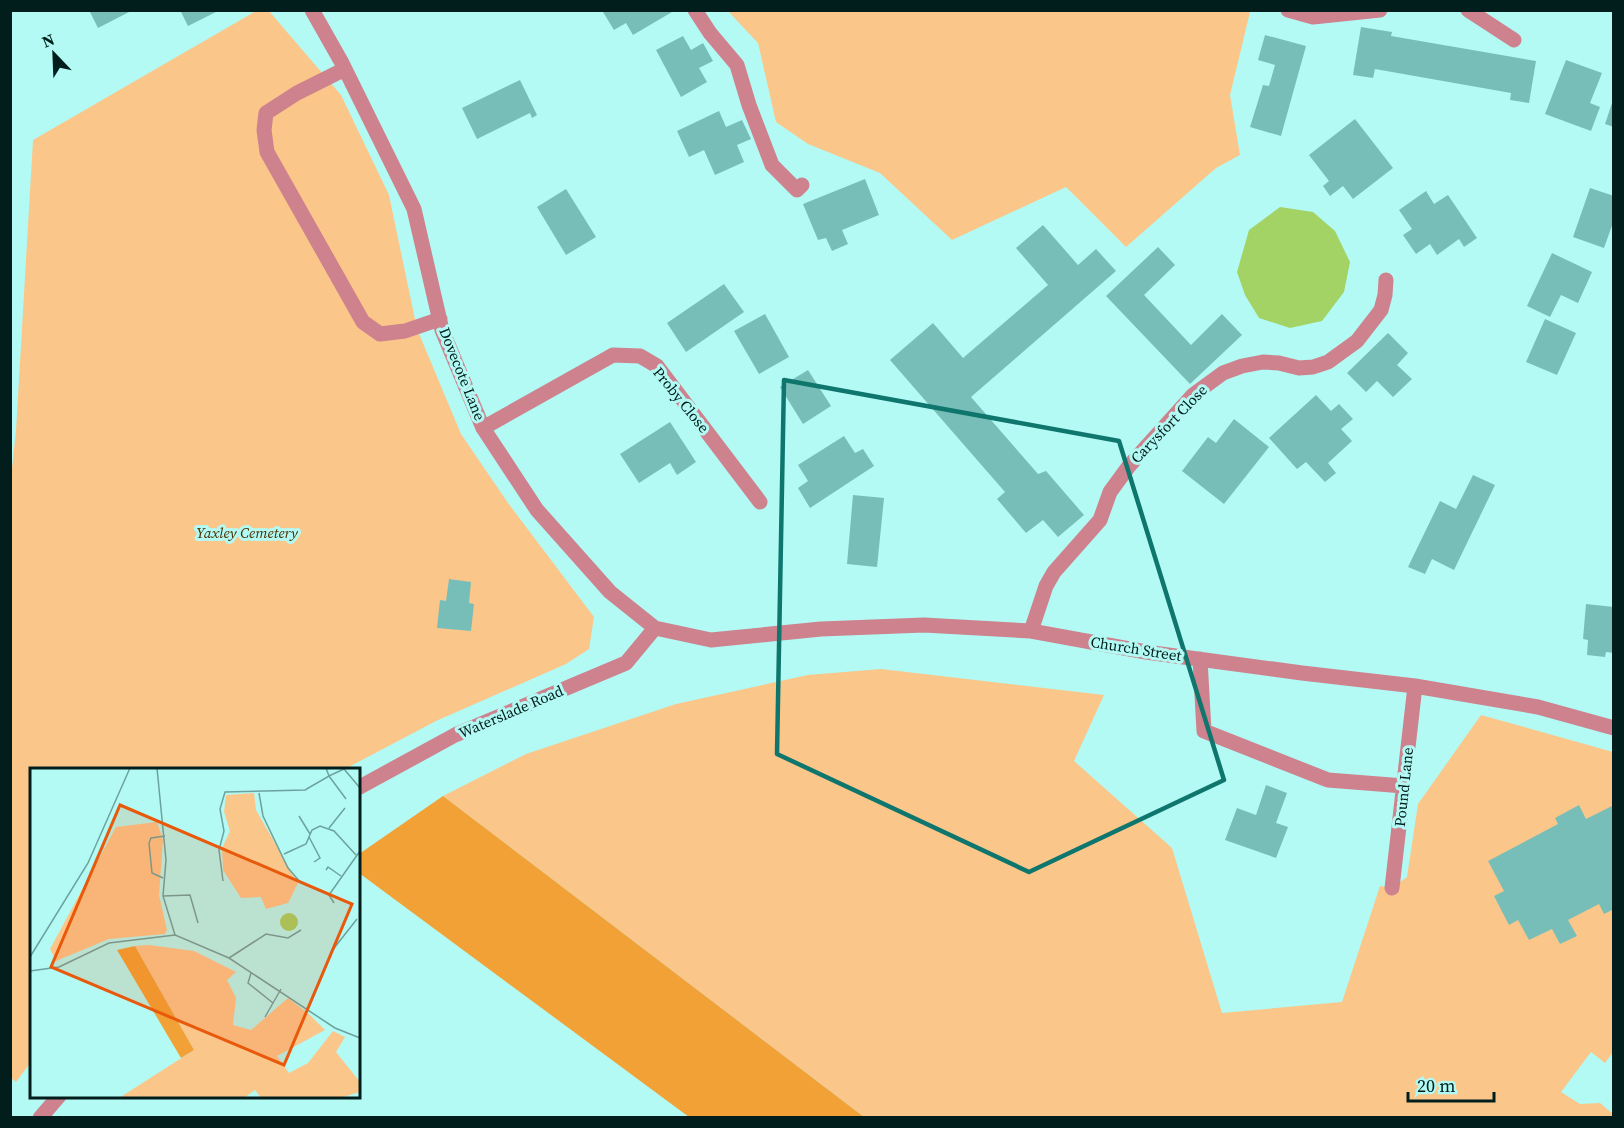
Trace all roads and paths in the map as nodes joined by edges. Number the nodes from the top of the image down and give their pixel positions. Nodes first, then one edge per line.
1 (312, 10) edge
2 (695, 10) edge
3 (1288, 10) edge
4 (1380, 10) edge
5 (1468, 10) edge
6 (1514, 40) dead end
7 (345, 69) junction
8 (802, 186) dead end
9 (1386, 280) dead end
10 (440, 319) junction
11 (483, 428) junction
12 (760, 502) dead end
13 (655, 628) junction
14 (1031, 631) junction
15 (1200, 659) junction
16 (1414, 686) junction
17 (1614, 728) edge
18 (1404, 786) junction
19 (360, 787) edge
20 (1392, 888) dead end
21 (57, 1098) edge
22 (40, 1118) edge

1 - 7 street, Dovecote Lane
2 - 8 street
3 - 4 street
5 - 6 street
7 - 10 street, Dovecote Lane
7 - 10 street
9 - 14 street, Carysfort Close
10 - 11 street, Dovecote Lane
11 - 12 street, Proby Close
11 - 13 street, Dovecote Lane
13 - 14 street, Church Street
13 - 19 street, Waterslade Road
14 - 15 street, Church Street
15 - 16 street, Church Street
15 - 18 street
16 - 17 street, Church Street
16 - 18 street, Pound Lane
18 - 20 street, Pound Lane
21 - 22 street

